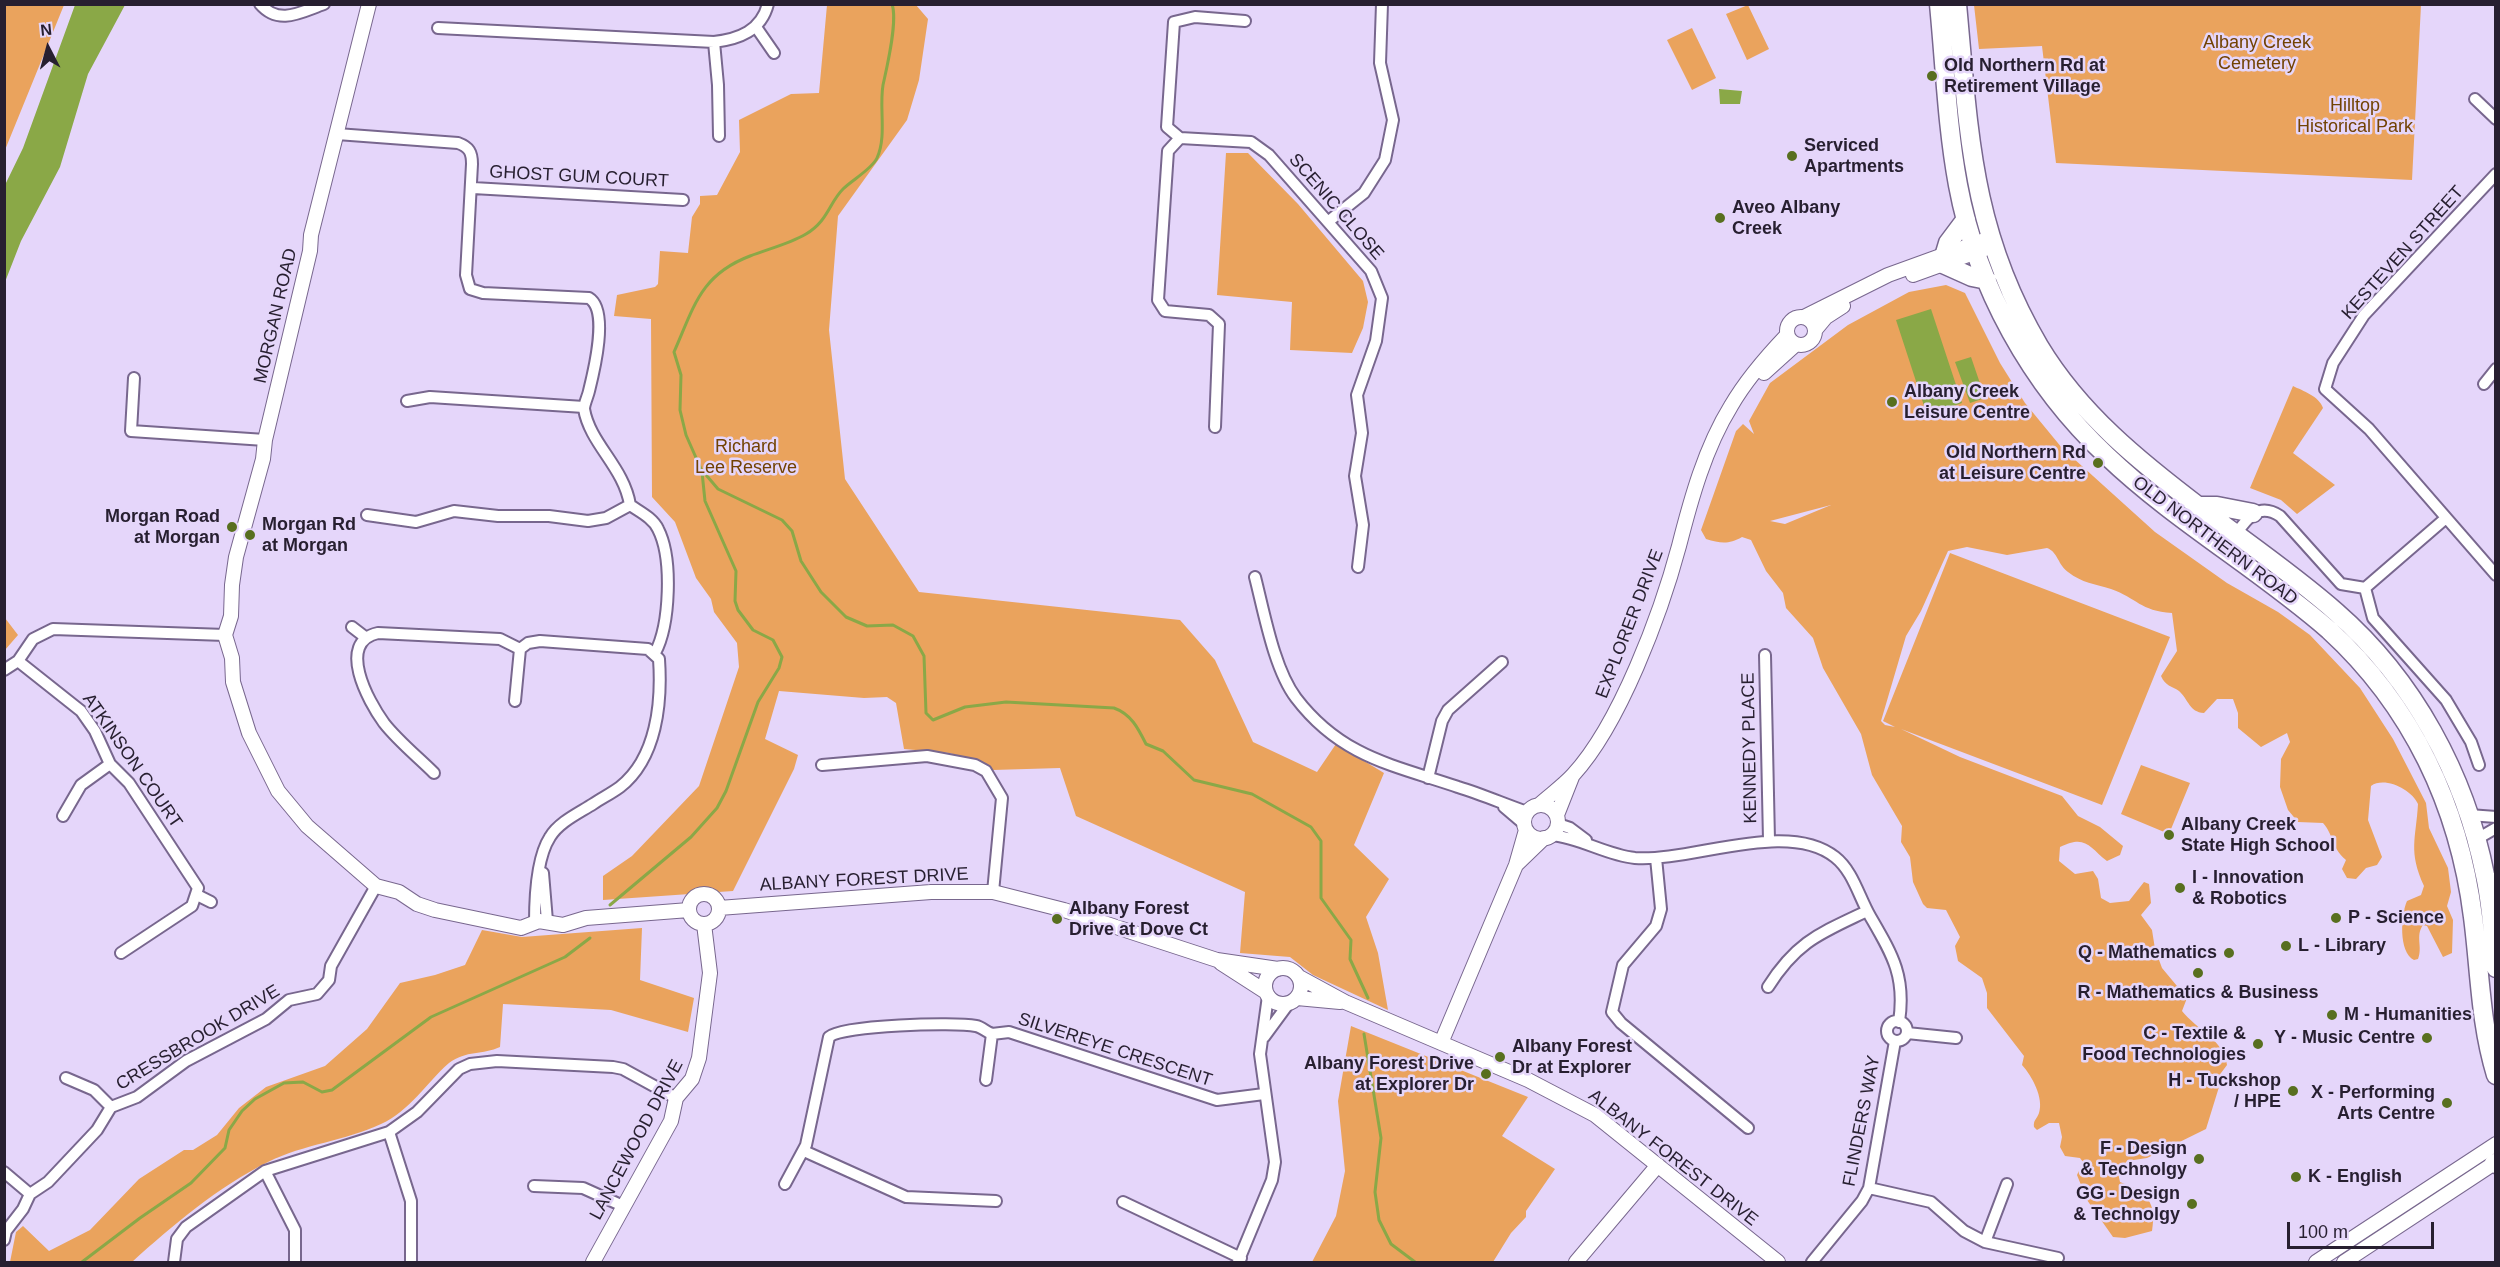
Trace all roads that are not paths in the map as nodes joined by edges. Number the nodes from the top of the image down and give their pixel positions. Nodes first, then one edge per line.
1 (260, 4) edge
2 (324, 4) edge
3 (768, 4) edge
4 (1382, 4) edge
5 (1939, 4) edge
6 (1957, 4) edge
7 (366, 5) edge
8 (1245, 21) dead end
9 (756, 27) junction
10 (438, 28) dead end
11 (714, 42) junction
12 (774, 53) dead end
13 (2475, 99) dead end
14 (2496, 118) edge
15 (337, 134) junction
16 (719, 136) dead end
17 (1180, 138) junction
18 (2496, 174) edge
19 (472, 188) junction
20 (683, 200) dead end
21 (1966, 219) junction
22 (1329, 221) junction
23 (1983, 245) junction
24 (1944, 259) junction
25 (1987, 280) junction
26 (1804, 317) junction
27 (1816, 329) junction
28 (1791, 340) junction
29 (2496, 369) edge
30 (134, 378) dead end
31 (2484, 384) dead end
32 (407, 401) dead end
33 (584, 408) junction
34 (1215, 427) dead end
35 (265, 440) junction
36 (630, 505) junction
37 (2198, 506) junction
38 (2253, 513) junction
39 (367, 515) dead end
40 (2446, 518) junction
41 (2230, 542) junction
42 (1358, 567) dead end
43 (2496, 575) edge
44 (1255, 577) dead end
45 (2365, 588) junction
46 (352, 627) dead end
47 (225, 635) junction
48 (365, 637) junction
49 (520, 648) junction
50 (655, 653) junction
51 (1765, 655) dead end
52 (18, 661) junction
53 (1502, 662) dead end
54 (4, 670) edge
55 (515, 701) dead end
56 (110, 764) junction
57 (822, 765) dead end
58 (2479, 765) dead end
59 (434, 773) dead end
60 (1573, 775) junction
61 (1428, 778) junction
62 (2469, 815) junction
63 (63, 816) dead end
64 (2496, 817) edge
65 (1529, 818) junction
66 (1553, 828) junction
67 (2496, 828) edge
68 (2477, 839) junction
69 (1769, 840) junction
70 (1656, 858) junction
71 (1516, 865) junction
72 (376, 886) junction
73 (993, 892) junction
74 (197, 896) junction
75 (211, 902) dead end
76 (719, 908) junction
77 (689, 910) junction
78 (1867, 911) junction
79 (541, 918) junction
80 (704, 924) junction
81 (121, 953) dead end
82 (1217, 960) junction
83 (2496, 968) edge
84 (1278, 969) junction
85 (1299, 976) junction
86 (1768, 987) dead end
87 (1267, 994) junction
88 (1293, 1000) junction
89 (1345, 1002) junction
90 (1899, 1022) junction
91 (992, 1034) junction
92 (1907, 1034) junction
93 (1956, 1038) dead end
94 (1263, 1040) junction
95 (1895, 1041) junction
96 (1441, 1043) junction
97 (2496, 1075) edge
98 (66, 1078) dead end
99 (986, 1080) dead end
100 (1264, 1094) junction
101 (676, 1098) junction
102 (111, 1107) junction
103 (1748, 1128) dead end
104 (389, 1132) junction
105 (2496, 1144) edge
106 (804, 1151) junction
107 (2495, 1163) edge
108 (1658, 1165) junction
109 (265, 1171) junction
110 (4, 1172) edge
111 (785, 1184) dead end
112 (2007, 1184) dead end
113 (534, 1186) dead end
114 (1869, 1188) junction
115 (30, 1194) junction
116 (996, 1202) dead end
117 (1123, 1202) dead end
118 (623, 1206) junction
119 (4, 1240) edge
120 (1985, 1242) junction
121 (2058, 1258) dead end
122 (2343, 1258) edge
123 (1239, 1260) edge
124 (174, 1263) edge
125 (295, 1263) edge
126 (411, 1263) edge
127 (593, 1263) edge
128 (1576, 1263) edge
129 (1778, 1263) edge
130 (1812, 1263) edge
131 (2316, 1263) edge

1 - 2 street
3 - 9 street
4 - 22 street
5 - 21 highway, OLD NORTHERN ROAD
6 - 23 highway, OLD NORTHERN ROAD
7 - 15 street, MORGAN ROAD
8 - 17 street
9 - 11 street
9 - 12 street
10 - 11 street
11 - 16 street
13 - 14 street
15 - 19 street
15 - 35 street, MORGAN ROAD
17 - 22 street, SCENIC CLOSE
17 - 34 street
18 - 40 street, KESTEVEN STREET
19 - 20 street, GHOST GUM COURT
19 - 33 street
21 - 23 highway, OLD NORTHERN ROAD
21 - 24 highway
22 - 42 street, SCENIC CLOSE
23 - 24 street
23 - 25 highway, OLD NORTHERN ROAD
23 - 37 highway, OLD NORTHERN ROAD
24 - 25 highway
24 - 26 street
24 - 27 street
25 - 41 highway, OLD NORTHERN ROAD
26 - 27 street
26 - 28 street
27 - 28 street
28 - 60 street, EXPLORER DRIVE
29 - 31 street
30 - 35 street
32 - 33 street
33 - 36 street
35 - 47 street, MORGAN ROAD
36 - 39 street
36 - 50 street
37 - 38 highway
37 - 41 highway, OLD NORTHERN ROAD
38 - 41 street
38 - 45 street
40 - 43 street
40 - 45 street
41 - 62 highway, OLD NORTHERN ROAD
41 - 97 highway, OLD NORTHERN ROAD
44 - 61 street
45 - 58 street
46 - 48 street
47 - 52 street
47 - 72 street
48 - 49 street
48 - 59 street
49 - 50 street
49 - 55 street
50 - 79 street
51 - 69 street, KENNEDY PLACE
52 - 54 street
52 - 56 street, ATKINSON COURT
53 - 61 street
56 - 63 street
56 - 74 street, ATKINSON COURT
57 - 73 street
60 - 65 street, EXPLORER DRIVE
60 - 66 street, EXPLORER DRIVE
61 - 65 street
62 - 64 street
62 - 68 highway, OLD NORTHERN ROAD
65 - 66 street
65 - 66 street
65 - 71 street, EXPLORER DRIVE
66 - 70 street
66 - 71 street, EXPLORER DRIVE
67 - 68 street
68 - 83 highway, OLD NORTHERN ROAD
69 - 70 street
69 - 78 street
70 - 103 street
71 - 96 street, EXPLORER DRIVE
72 - 79 street
72 - 102 street, CRESSBROOK DRIVE
73 - 76 street, ALBANY FOREST DRIVE
73 - 82 street, ALBANY FOREST DRIVE
74 - 75 street
74 - 81 street
76 - 77 street
76 - 80 street
77 - 79 street
77 - 80 street
78 - 86 street
78 - 90 street
80 - 101 street, LANCEWOOD DRIVE
82 - 84 street, ALBANY FOREST DRIVE
82 - 87 street, ALBANY FOREST DRIVE
84 - 85 street
84 - 87 street
85 - 88 street
85 - 89 street, ALBANY FOREST DRIVE
87 - 88 street
87 - 94 street
88 - 89 street, ALBANY FOREST DRIVE
88 - 94 street
89 - 96 street, ALBANY FOREST DRIVE
90 - 92 street
90 - 95 street
91 - 99 street
91 - 100 street, SILVEREYE CRESCENT
91 - 106 street, SILVEREYE CRESCENT
92 - 93 street
92 - 95 street
94 - 100 street
95 - 114 street, FLINDERS WAY
96 - 108 street, ALBANY FOREST DRIVE
98 - 102 street
100 - 123 street
101 - 104 street
101 - 118 street, LANCEWOOD DRIVE
102 - 115 street, CRESSBROOK DRIVE
104 - 109 street
104 - 126 street
105 - 122 street
106 - 111 street, SILVEREYE CRESCENT
106 - 116 street
107 - 122 street
108 - 128 street
108 - 129 street, ALBANY FOREST DRIVE
109 - 124 street
109 - 125 street
110 - 115 street
112 - 120 street
113 - 118 street
114 - 120 street
114 - 130 street, FLINDERS WAY
115 - 119 street, CRESSBROOK DRIVE
117 - 123 street
118 - 127 street, LANCEWOOD DRIVE
120 - 121 street
122 - 131 street

